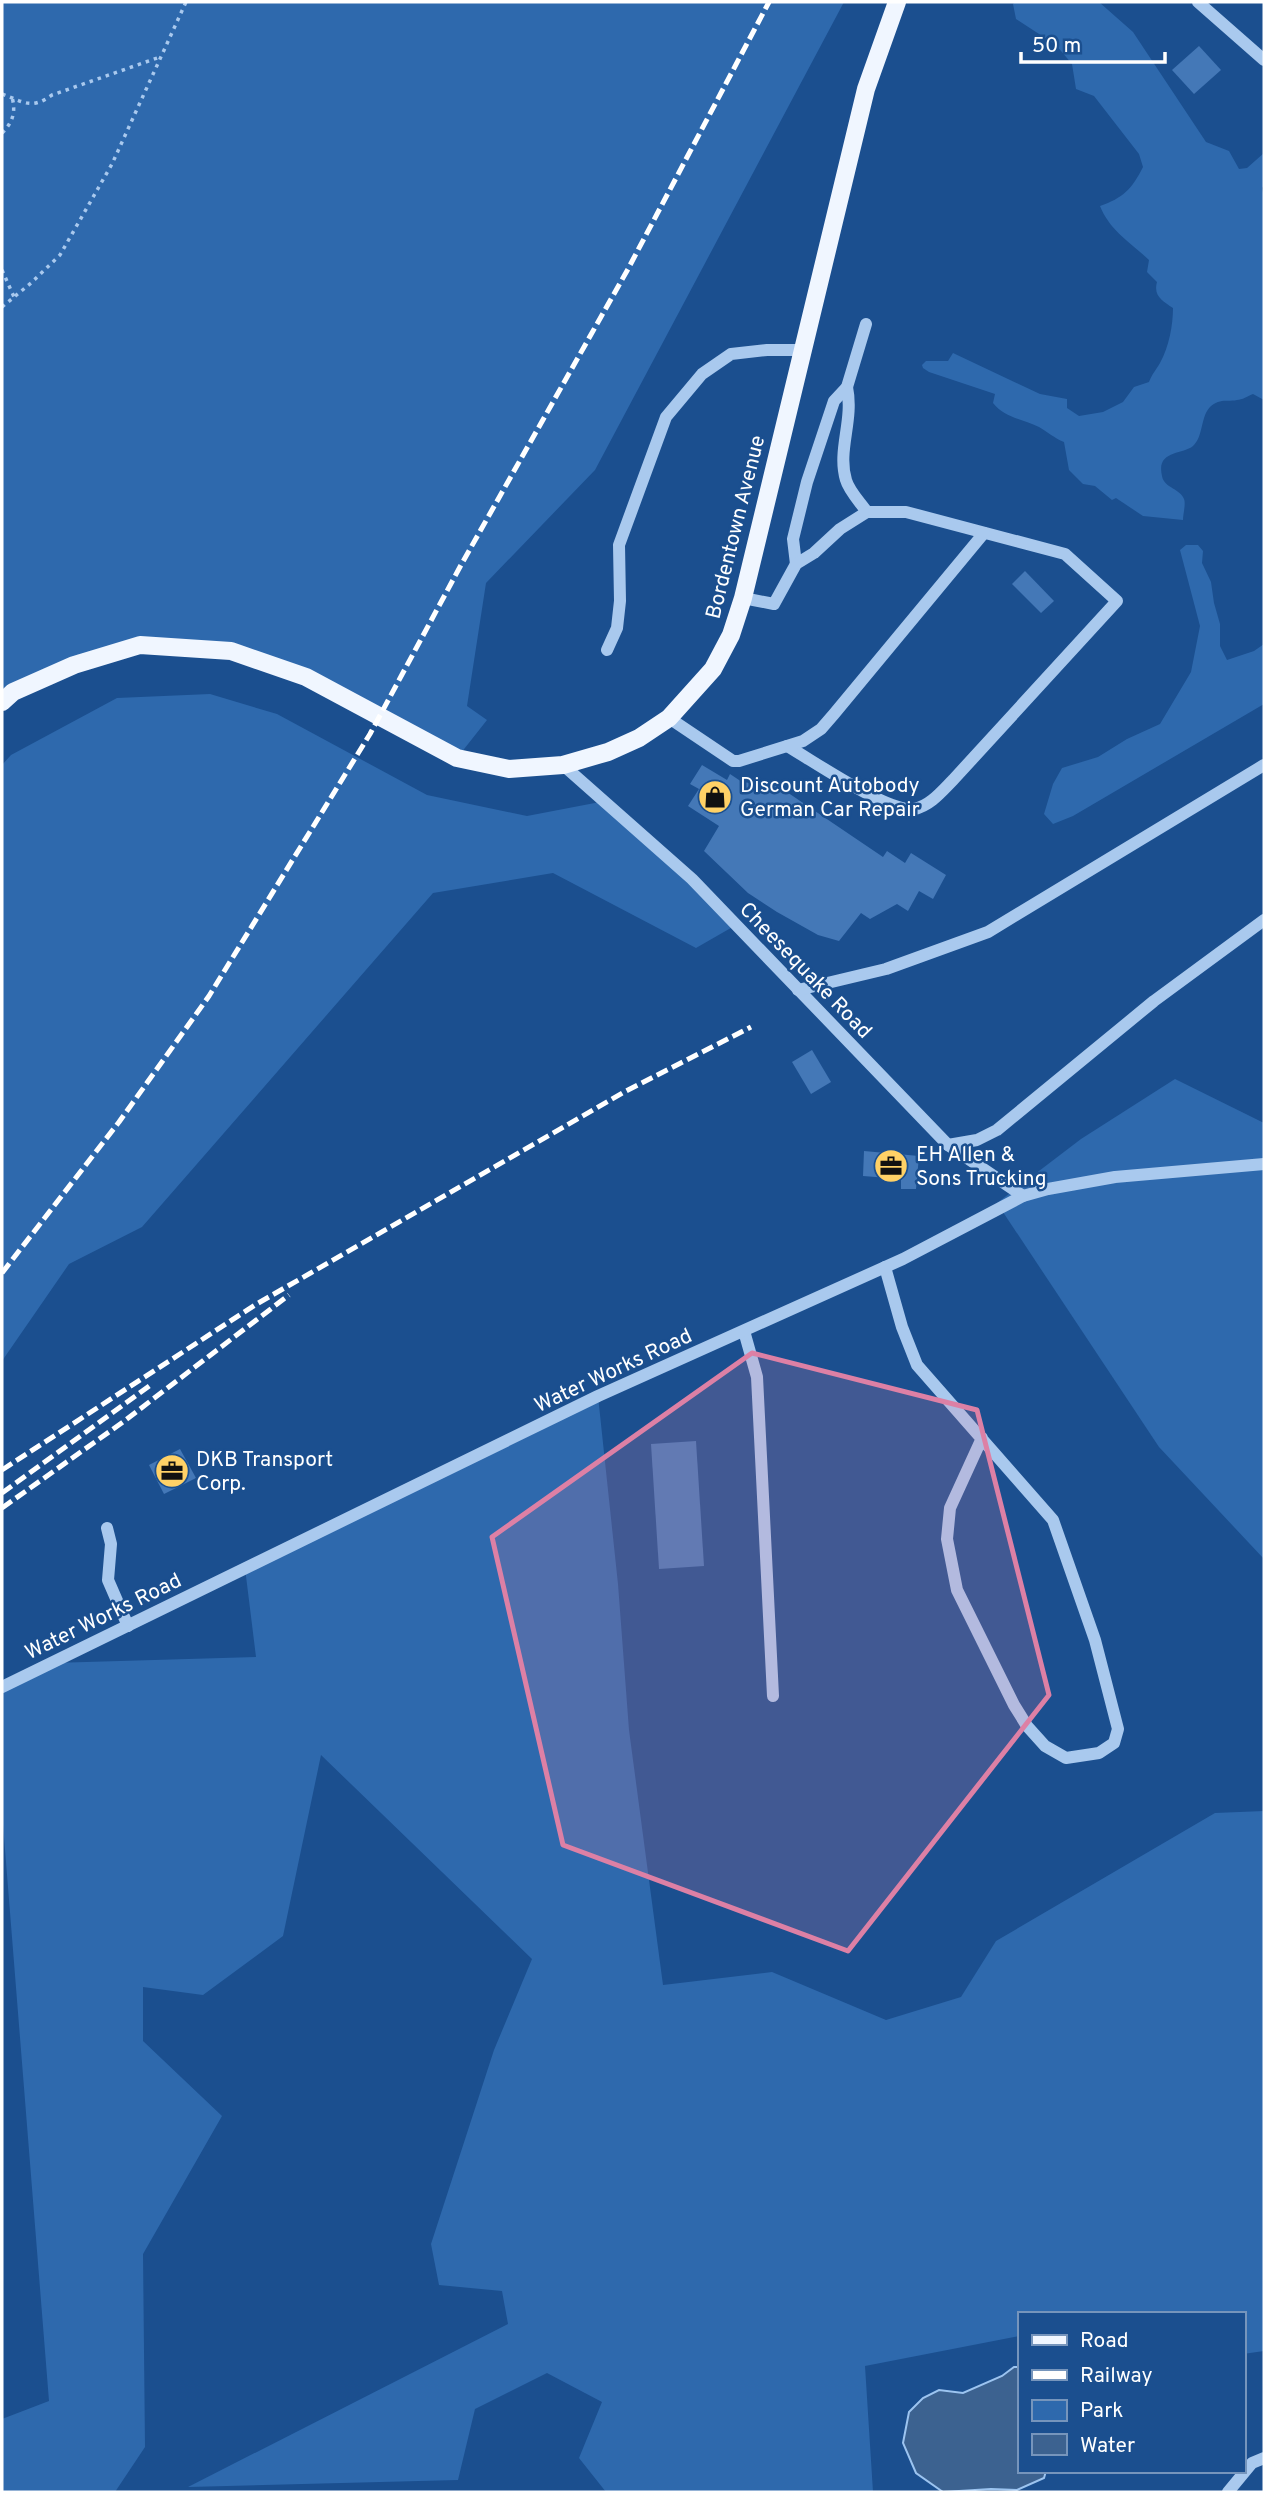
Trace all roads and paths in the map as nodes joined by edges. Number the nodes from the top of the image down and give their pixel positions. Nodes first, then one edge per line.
1 (186, 2) edge
2 (897, 2) edge
3 (1198, 2) edge
4 (161, 57) junction
5 (1264, 60) edge
6 (2, 94) edge
7 (12, 97) junction
8 (2, 133) edge
9 (2, 270) edge
10 (14, 297) junction
11 (2, 307) edge
12 (866, 324) dead end
13 (802, 350) junction
14 (847, 387) junction
15 (867, 512) junction
16 (984, 533) junction
17 (796, 564) junction
18 (743, 598) junction
19 (607, 650) dead end
20 (2, 702) edge
21 (669, 718) junction
22 (787, 746) junction
23 (563, 765) junction
24 (1264, 765) edge
25 (1264, 920) edge
26 (798, 990) junction
27 (948, 1145) junction
28 (1264, 1164) edge
29 (1023, 1196) junction
30 (885, 1267) junction
31 (744, 1331) junction
32 (982, 1438) junction
33 (107, 1528) dead end
34 (128, 1626) junction
35 (2, 1687) edge
36 (773, 1696) dead end
37 (1264, 2458) edge
38 (1245, 2471) edge
39 (1244, 2473) edge
40 (1228, 2492) edge

1 - 4 path
2 - 13 main road, Bordentown Avenue
3 - 5 street
4 - 7 path
4 - 10 path
6 - 7 path
7 - 8 path
9 - 10 path
10 - 11 path
12 - 14 street
13 - 18 main road, Bordentown Avenue
13 - 19 street
14 - 15 street
14 - 17 street
15 - 16 street
15 - 17 street
16 - 22 street
16 - 22 street
17 - 18 street
18 - 21 main road, Bordentown Avenue
20 - 23 main road, Bordentown Avenue
21 - 22 street
21 - 23 main road, Bordentown Avenue
23 - 26 street, Cheesequake Road
24 - 26 street
25 - 27 street
26 - 27 street, Cheesequake Road
27 - 29 street, Cheesequake Road
28 - 29 street, Water Works Road
29 - 30 street, Water Works Road
30 - 31 street, Water Works Road
30 - 32 street
31 - 34 street, Water Works Road
31 - 36 street
32 - 32 street
33 - 34 street
34 - 35 street, Water Works Road
37 - 38 street
39 - 40 street

